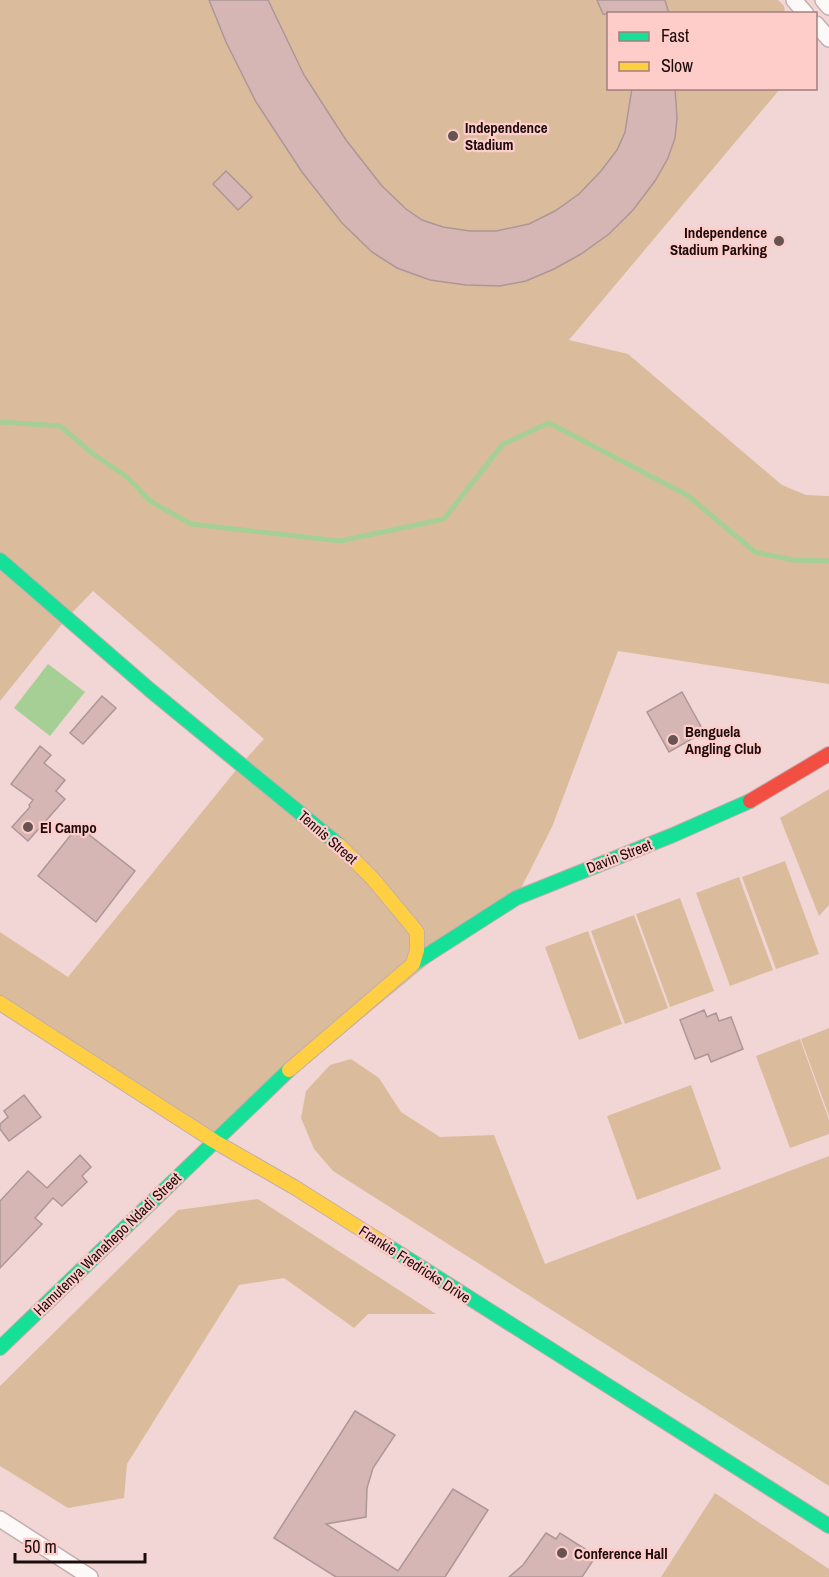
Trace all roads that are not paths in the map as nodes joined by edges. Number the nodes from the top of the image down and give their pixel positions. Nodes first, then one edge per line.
1 (794, 0) edge
2 (822, 0) edge
3 (829, 7) edge
4 (804, 12) edge
5 (817, 25) edge
6 (829, 39) edge
7 (0, 560) edge
8 (829, 754) edge
9 (413, 964) junction
10 (0, 1003) edge
11 (214, 1141) junction
12 (0, 1348) edge
13 (0, 1519) edge
14 (829, 1526) edge
15 (90, 1577) edge

1 - 4 street
2 - 3 street
5 - 6 street
7 - 9 street, Tennis Street
8 - 9 street, Davin Street
9 - 11 street
10 - 11 street, Frankie Fredricks Drive
11 - 12 street, Hamutenya Wanahepo Ndadi Street
11 - 14 street, Frankie Fredricks Drive
13 - 15 street

